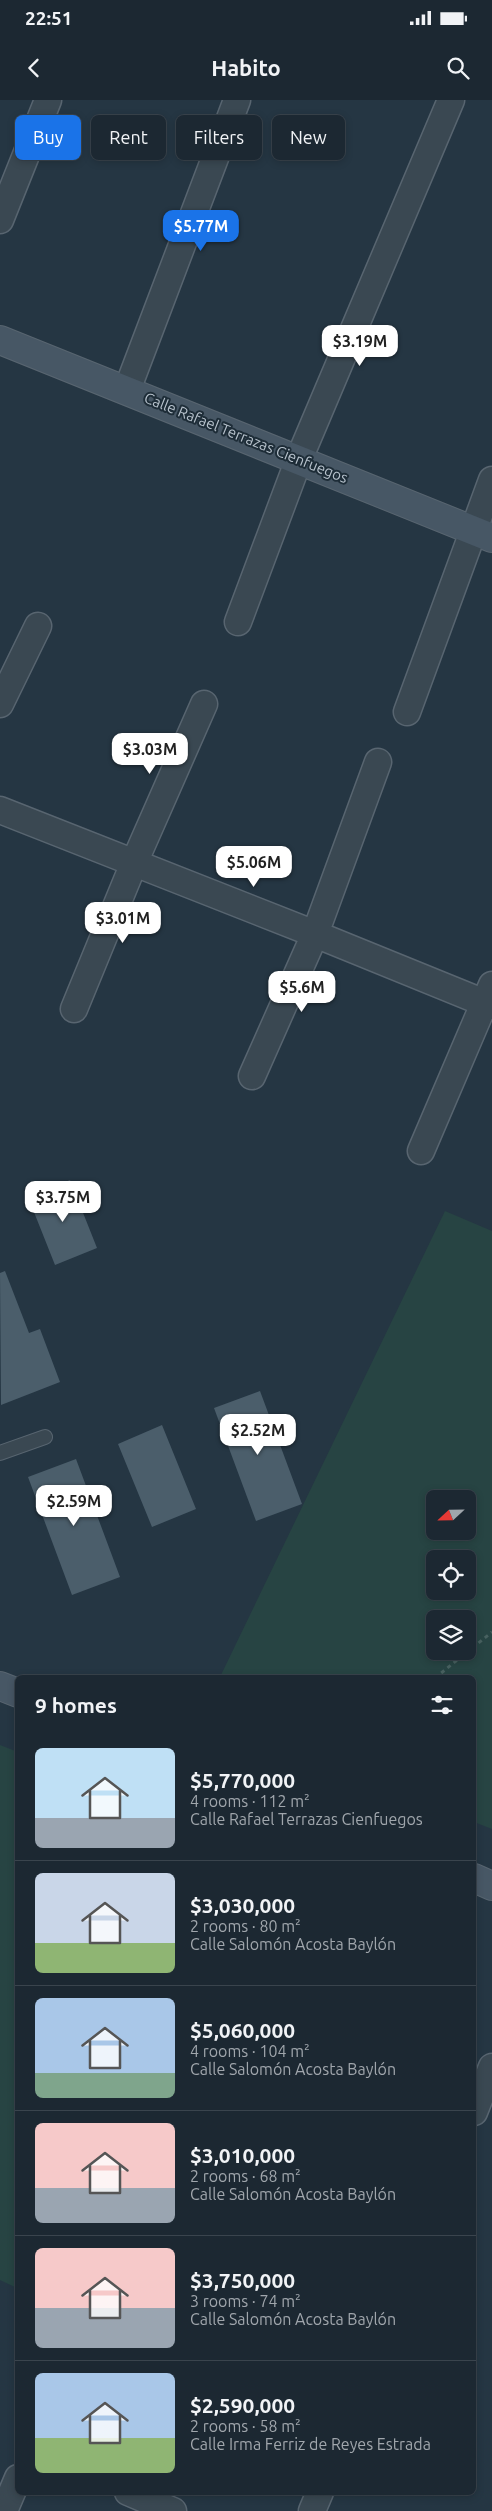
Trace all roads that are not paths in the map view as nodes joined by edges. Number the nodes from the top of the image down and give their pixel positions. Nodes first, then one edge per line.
1 (48, 100) edge
2 (237, 100) edge
3 (451, 100) edge
4 (0, 220) edge
5 (0, 340) edge
6 (127, 390) junction
7 (298, 459) junction
8 (492, 480) edge
9 (482, 534) edge
10 (238, 622) dead end
11 (38, 626) dead end
12 (0, 704) edge
13 (204, 704) dead end
14 (407, 712) dead end
15 (378, 762) dead end
16 (0, 810) edge
17 (134, 864) junction
18 (315, 934) junction
19 (489, 998) edge
20 (74, 1009) dead end
21 (252, 1076) dead end
22 (421, 1151) dead end
23 (44, 1437) dead end
24 (0, 1453) edge
25 (0, 1686) edge
26 (15, 1692) edge
27 (476, 1879) edge
28 (492, 1886) edge
29 (492, 2067) edge
30 (476, 2107) edge
31 (15, 2485) edge
32 (135, 2495) edge
33 (319, 2495) edge
34 (4, 2511) edge
35 (173, 2511) edge
36 (312, 2511) edge

1 - 4 street
2 - 6 street
3 - 7 street
5 - 6 street, Calle Rafael Terrazas Cienfuegos
6 - 7 street, Calle Rafael Terrazas Cienfuegos
7 - 9 street, Calle Rafael Terrazas Cienfuegos
7 - 10 street
8 - 9 street
9 - 14 street
11 - 12 street
13 - 17 street
15 - 18 street
16 - 17 street
17 - 18 street
17 - 20 street
18 - 19 street
18 - 21 street
19 - 22 street
23 - 24 lane
25 - 26 street
27 - 28 street
29 - 30 street
31 - 34 street
32 - 35 street
33 - 36 street

